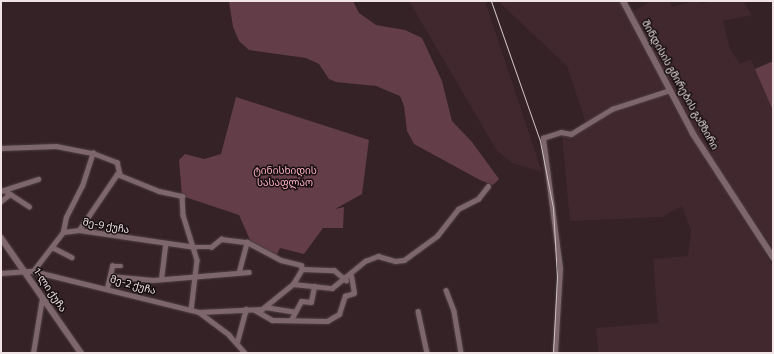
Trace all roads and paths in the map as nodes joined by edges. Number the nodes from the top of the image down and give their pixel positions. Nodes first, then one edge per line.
1 (623, 1) edge
2 (670, 90) junction
3 (1, 148) edge
4 (93, 152) junction
5 (120, 174) junction
6 (38, 179) dead end
7 (488, 186) dead end
8 (3, 191) edge
9 (10, 194) junction
10 (1, 201) edge
11 (29, 206) dead end
12 (79, 230) junction
13 (63, 232) junction
14 (1, 238) edge
15 (248, 242) junction
16 (165, 244) junction
17 (52, 247) junction
18 (195, 247) junction
19 (72, 257) dead end
20 (773, 257) edge
21 (121, 266) dead end
22 (302, 269) junction
23 (33, 271) junction
24 (239, 271) junction
25 (26, 272) junction
26 (249, 272) dead end
27 (1, 273) edge
28 (110, 276) junction
29 (195, 276) junction
30 (351, 276) junction
31 (162, 279) junction
32 (346, 280) junction
33 (293, 284) junction
34 (314, 286) junction
35 (107, 288) junction
36 (446, 290) dead end
37 (42, 298) junction
38 (265, 307) junction
39 (246, 309) junction
40 (191, 310) junction
41 (255, 310) junction
42 (418, 311) dead end
43 (199, 312) junction
44 (295, 312) junction
45 (291, 320) junction
46 (237, 342) junction
47 (33, 353) edge
48 (81, 353) edge
49 (245, 353) edge
50 (427, 353) edge
51 (461, 353) edge
52 (555, 353) edge

1 - 2 main road, შინდისის გმირების გამზირი
2 - 20 main road, შინდისის გმირების გამზირი
2 - 52 street
3 - 4 street
4 - 5 street
4 - 13 street
5 - 12 street
5 - 18 street
6 - 8 street
7 - 30 street
8 - 9 street
9 - 10 street
9 - 11 street
12 - 13 street, მე-9 ქუჩა
12 - 16 street, მე-9 ქუჩა
13 - 17 street
14 - 25 main road, 1-ლი ქუჩა
15 - 18 street, მე-9 ქუჩა
15 - 22 street
15 - 24 street
16 - 18 street, მე-9 ქუჩა
16 - 31 street
17 - 19 street
17 - 23 street
18 - 29 street
21 - 28 street
22 - 32 street
22 - 33 street
23 - 25 street, მე-2 ქუჩა
23 - 35 street, მე-2 ქუჩა
24 - 26 street
24 - 29 street
25 - 27 street, მე-2 ქუჩა
25 - 37 main road, 1-ლი ქუჩა
28 - 31 street
28 - 35 street
29 - 31 street
29 - 40 street
30 - 32 street
30 - 45 street
32 - 34 street
33 - 34 street
33 - 38 street
34 - 44 street
35 - 40 street, მე-2 ქუჩა
36 - 51 street
37 - 47 street
37 - 48 main road, 1-ლი ქუჩა
38 - 41 street
38 - 44 street
39 - 41 street
39 - 43 street
39 - 46 street
40 - 43 street, მე-2 ქუჩა
41 - 45 street
42 - 50 street
43 - 46 street, მე-2 ქუჩა
44 - 45 street
46 - 49 street, მე-2 ქუჩა

